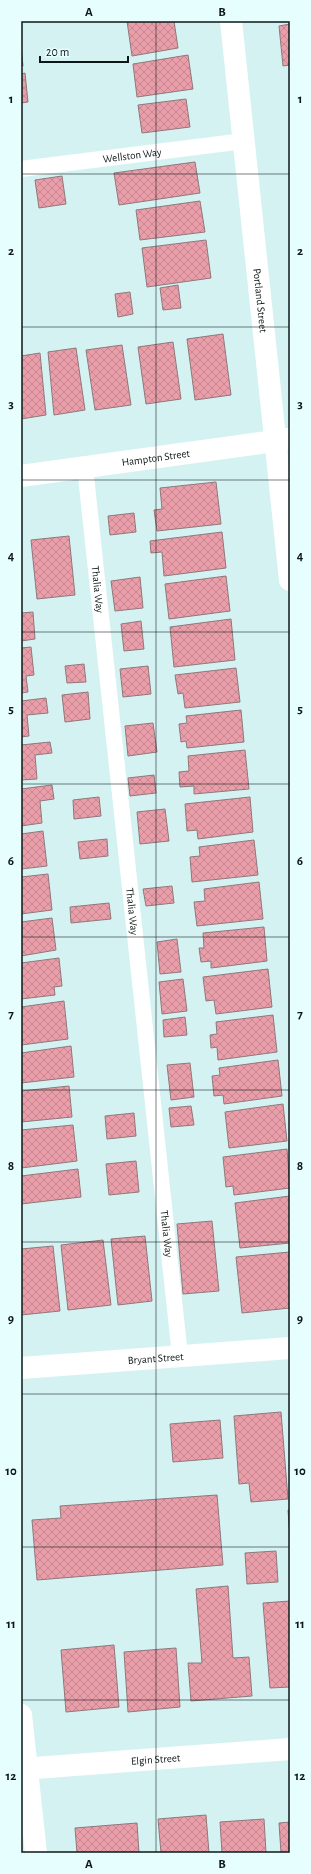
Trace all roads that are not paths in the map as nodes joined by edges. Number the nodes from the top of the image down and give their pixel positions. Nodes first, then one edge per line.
1 (231, 21) edge
2 (244, 141) junction
3 (21, 169) edge
4 (283, 439) edge
5 (85, 467) junction
6 (21, 476) edge
7 (290, 580) edge
8 (290, 1348) edge
9 (180, 1356) junction
10 (21, 1368) edge
11 (21, 1715) edge
12 (290, 1749) edge
13 (24, 1769) edge
14 (36, 1853) edge

1 - 2 street, Portland Street
2 - 3 lane, Wellston Way
2 - 4 street, Portland Street
4 - 5 street, Hampton Street
4 - 7 street, Portland Street
5 - 6 street, Hampton Street
5 - 9 lane, Thalia Way
8 - 9 street, Bryant Street
9 - 10 street, Bryant Street
11 - 13 street
12 - 13 street, Elgin Street
13 - 14 street

